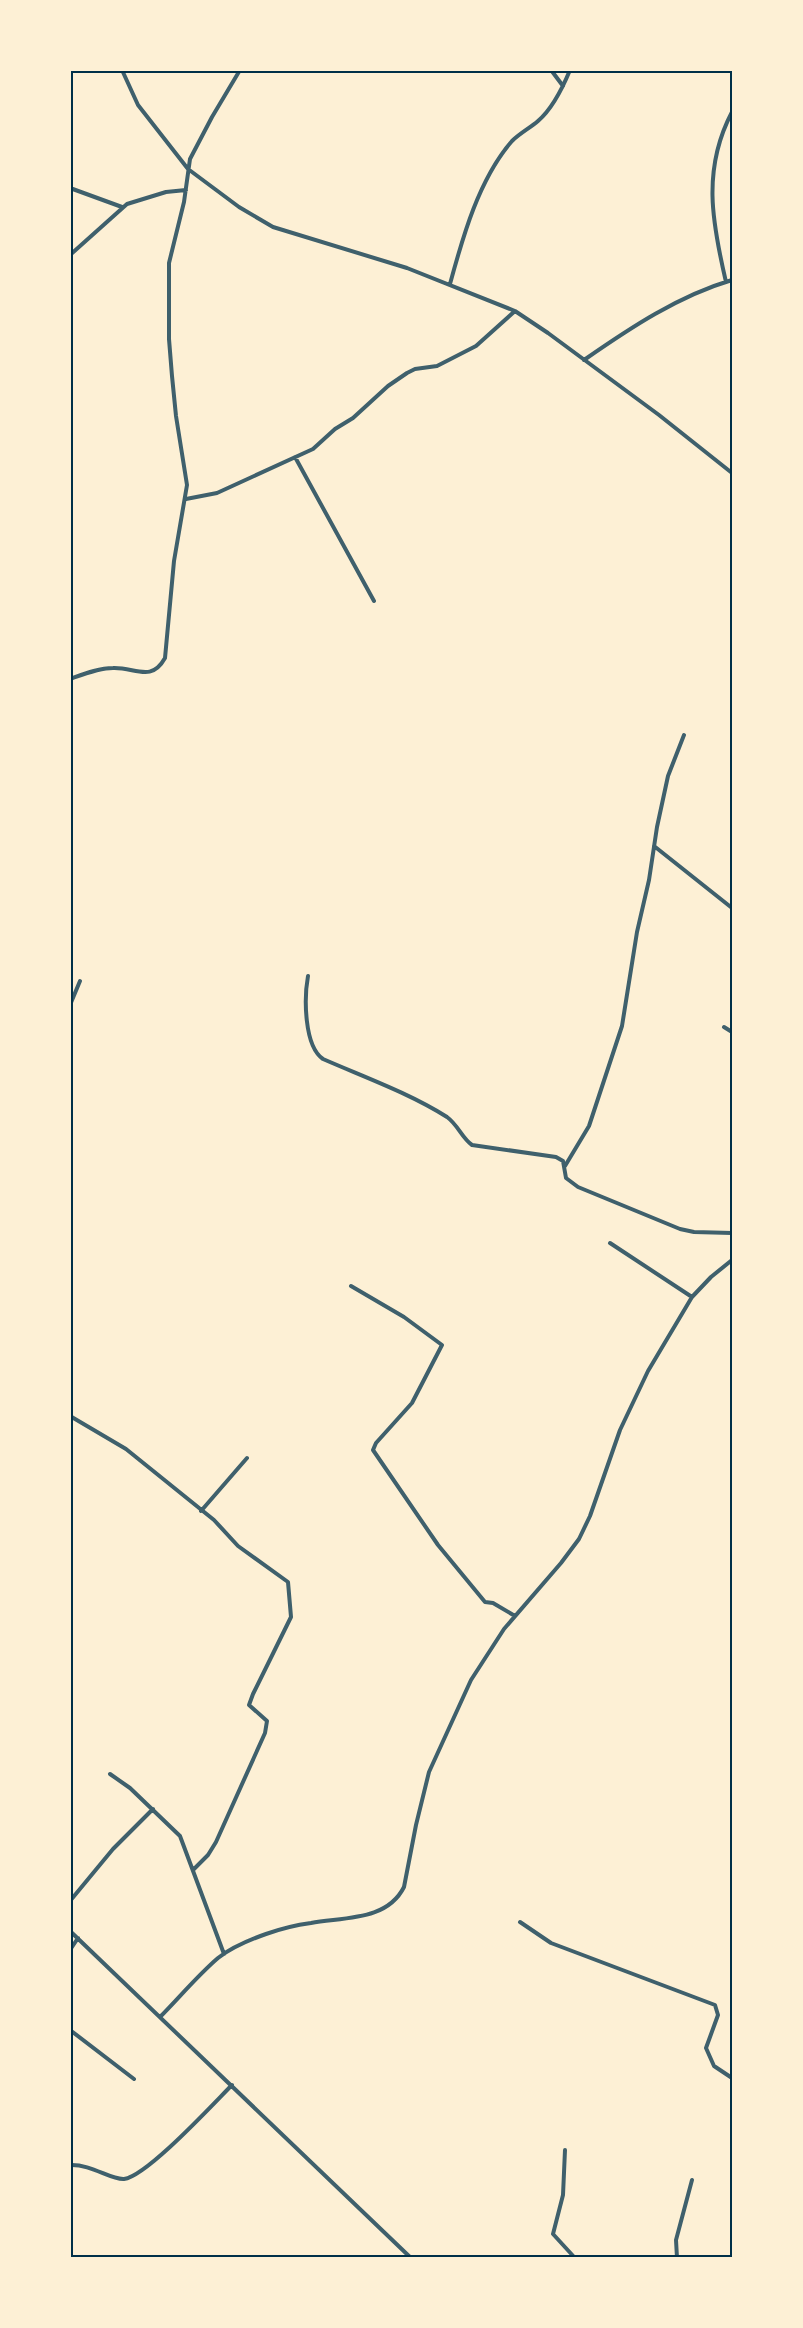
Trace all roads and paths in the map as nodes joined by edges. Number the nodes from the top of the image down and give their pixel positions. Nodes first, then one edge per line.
1 (122, 70) edge
2 (240, 70) edge
3 (551, 70) edge
4 (570, 70) edge
5 (563, 86) junction
6 (732, 112) edge
7 (188, 169) junction
8 (70, 188) edge
9 (186, 190) junction
10 (123, 207) junction
11 (70, 255) edge
12 (732, 280) edge
13 (726, 282) junction
14 (450, 284) junction
15 (514, 311) junction
16 (584, 360) junction
17 (295, 457) junction
18 (732, 473) edge
19 (186, 499) junction
20 (374, 601) dead end
21 (70, 679) edge
22 (684, 735) dead end
23 (654, 846) junction
24 (732, 908) edge
25 (308, 976) dead end
26 (80, 981) dead end
27 (70, 1005) edge
28 (724, 1027) dead end
29 (732, 1032) edge
30 (564, 1167) junction
31 (732, 1233) edge
32 (610, 1243) dead end
33 (732, 1260) edge
34 (351, 1286) dead end
35 (692, 1297) junction
36 (70, 1416) edge
37 (247, 1458) dead end
38 (201, 1511) junction
39 (514, 1616) junction
40 (110, 1774) dead end
41 (153, 1809) junction
42 (194, 1869) junction
43 (70, 1901) edge
44 (520, 1922) dead end
45 (70, 1931) edge
46 (78, 1938) junction
47 (70, 1950) edge
48 (224, 1954) junction
49 (160, 2017) junction
50 (70, 2030) edge
51 (732, 2078) edge
52 (134, 2079) dead end
53 (232, 2085) junction
54 (565, 2150) dead end
55 (70, 2165) edge
56 (692, 2180) dead end
57 (411, 2258) edge
58 (575, 2258) edge
59 (677, 2258) edge

1 - 7 street
2 - 7 street
3 - 5 street
4 - 5 street
5 - 14 street
6 - 13 street
7 - 9 street
7 - 14 street
8 - 10 street
9 - 10 street
9 - 19 street
10 - 11 street
12 - 13 street
13 - 16 street
14 - 15 street
15 - 16 street
15 - 17 street
16 - 18 street
17 - 19 street
17 - 20 street
19 - 21 street
22 - 23 street
23 - 24 street
23 - 30 street
25 - 30 street
26 - 27 street
28 - 29 street
30 - 31 street
32 - 35 street
33 - 35 street
34 - 39 street
35 - 39 street
36 - 38 street
37 - 38 street
38 - 42 street
39 - 48 street
40 - 41 street
41 - 42 street
41 - 43 street
42 - 48 street
44 - 51 street
45 - 46 street
46 - 47 street
46 - 49 street
48 - 49 street
49 - 53 street
50 - 52 street
53 - 55 street
53 - 57 street
54 - 58 street
56 - 59 street

